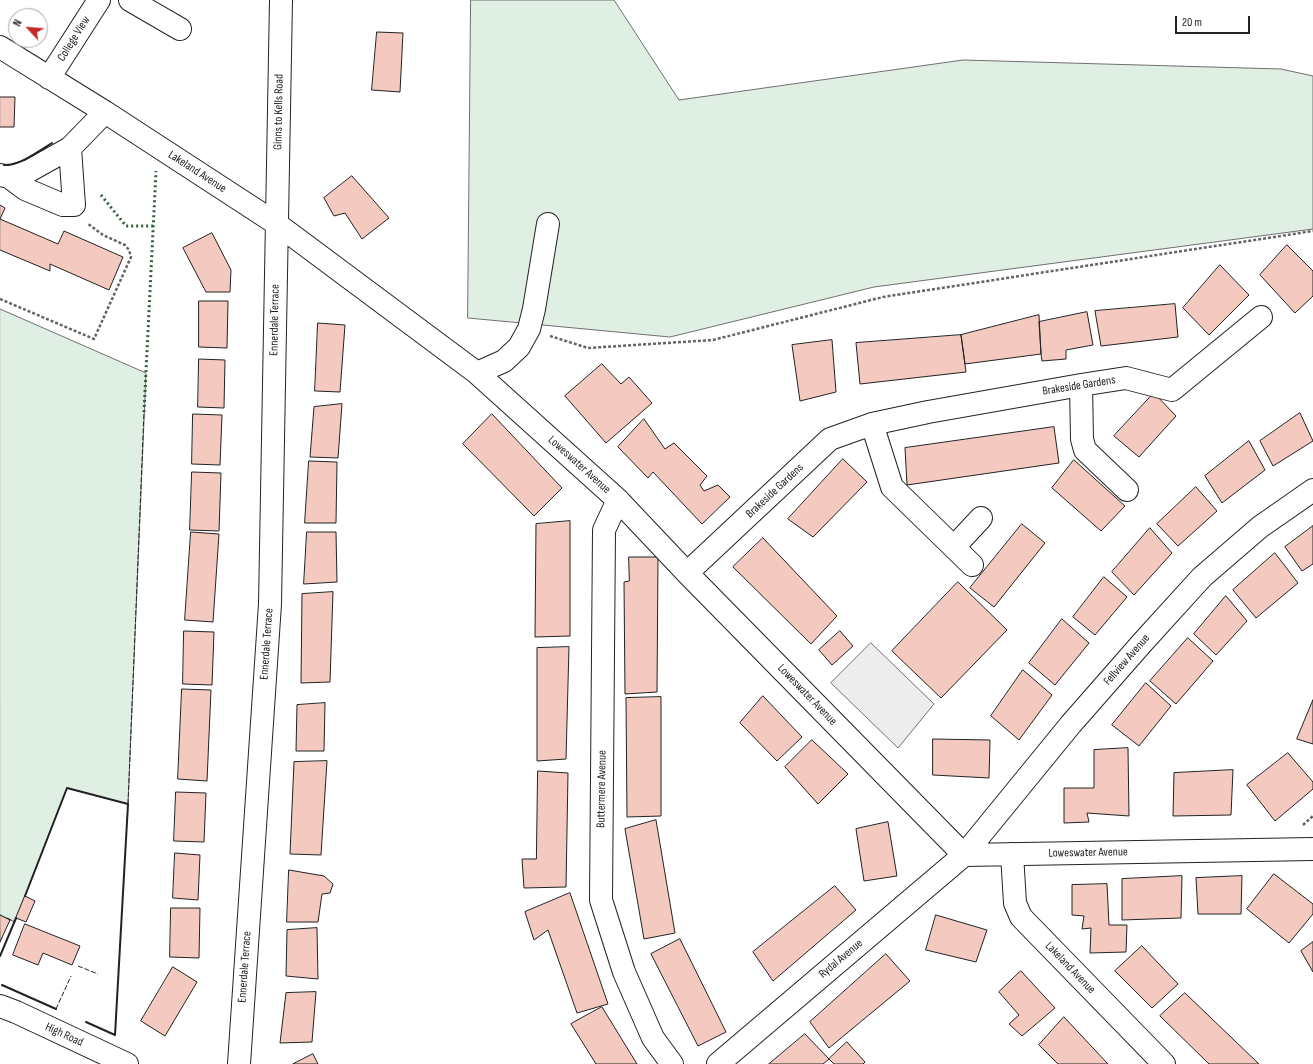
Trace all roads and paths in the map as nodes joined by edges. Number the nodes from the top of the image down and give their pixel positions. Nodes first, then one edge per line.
1 (98, 0) edge
2 (130, 0) edge
3 (281, 0) edge
4 (180, 29) dead end
5 (0, 47) edge
6 (49, 78) junction
7 (105, 112) junction
8 (70, 148) junction
9 (4, 176) edge
10 (74, 205) junction
11 (277, 224) junction
12 (548, 224) dead end
13 (1313, 231) edge
14 (0, 299) edge
15 (389, 306) joint
16 (1261, 317) dead end
17 (529, 329) junction
18 (477, 373) junction
19 (1081, 385) junction
20 (872, 424) junction
21 (1127, 490) dead end
22 (1313, 490) edge
23 (618, 500) junction
24 (981, 518) dead end
25 (954, 547) junction
26 (972, 565) dead end
27 (687, 573) junction
28 (1313, 849) edge
29 (1012, 854) junction
30 (964, 855) junction
31 (0, 1006) edge
32 (127, 1064) edge
33 (239, 1064) edge
34 (672, 1064) edge
35 (718, 1064) edge
36 (1164, 1064) edge

1 - 6 street, College View
2 - 4 street
3 - 11 street, Ginns to Kells Road
5 - 6 street, Lakeland Avenue
6 - 7 street, Lakeland Avenue
7 - 8 street
7 - 11 street, Lakeland Avenue
8 - 9 street
8 - 10 street
9 - 10 street
10 - 14 path
11 - 15 street, Lakeland Avenue
11 - 33 street, Ennerdale Terrace
12 - 17 street
13 - 17 path
15 - 18 street, Loweswater Avenue
16 - 19 street, Brakeside Gardens
17 - 18 street
18 - 23 street, Loweswater Avenue
19 - 20 street, Brakeside Gardens
19 - 21 street
20 - 25 street
20 - 27 street, Brakeside Gardens
22 - 30 street, Fellview Avenue
23 - 27 street, Loweswater Avenue
23 - 34 street, Buttermere Avenue
24 - 25 street
25 - 26 street
27 - 30 street, Loweswater Avenue
28 - 29 street, Loweswater Avenue
29 - 30 street, Loweswater Avenue
29 - 36 street, Lakeland Avenue
30 - 35 street, Rydal Avenue
31 - 32 street, High Road

